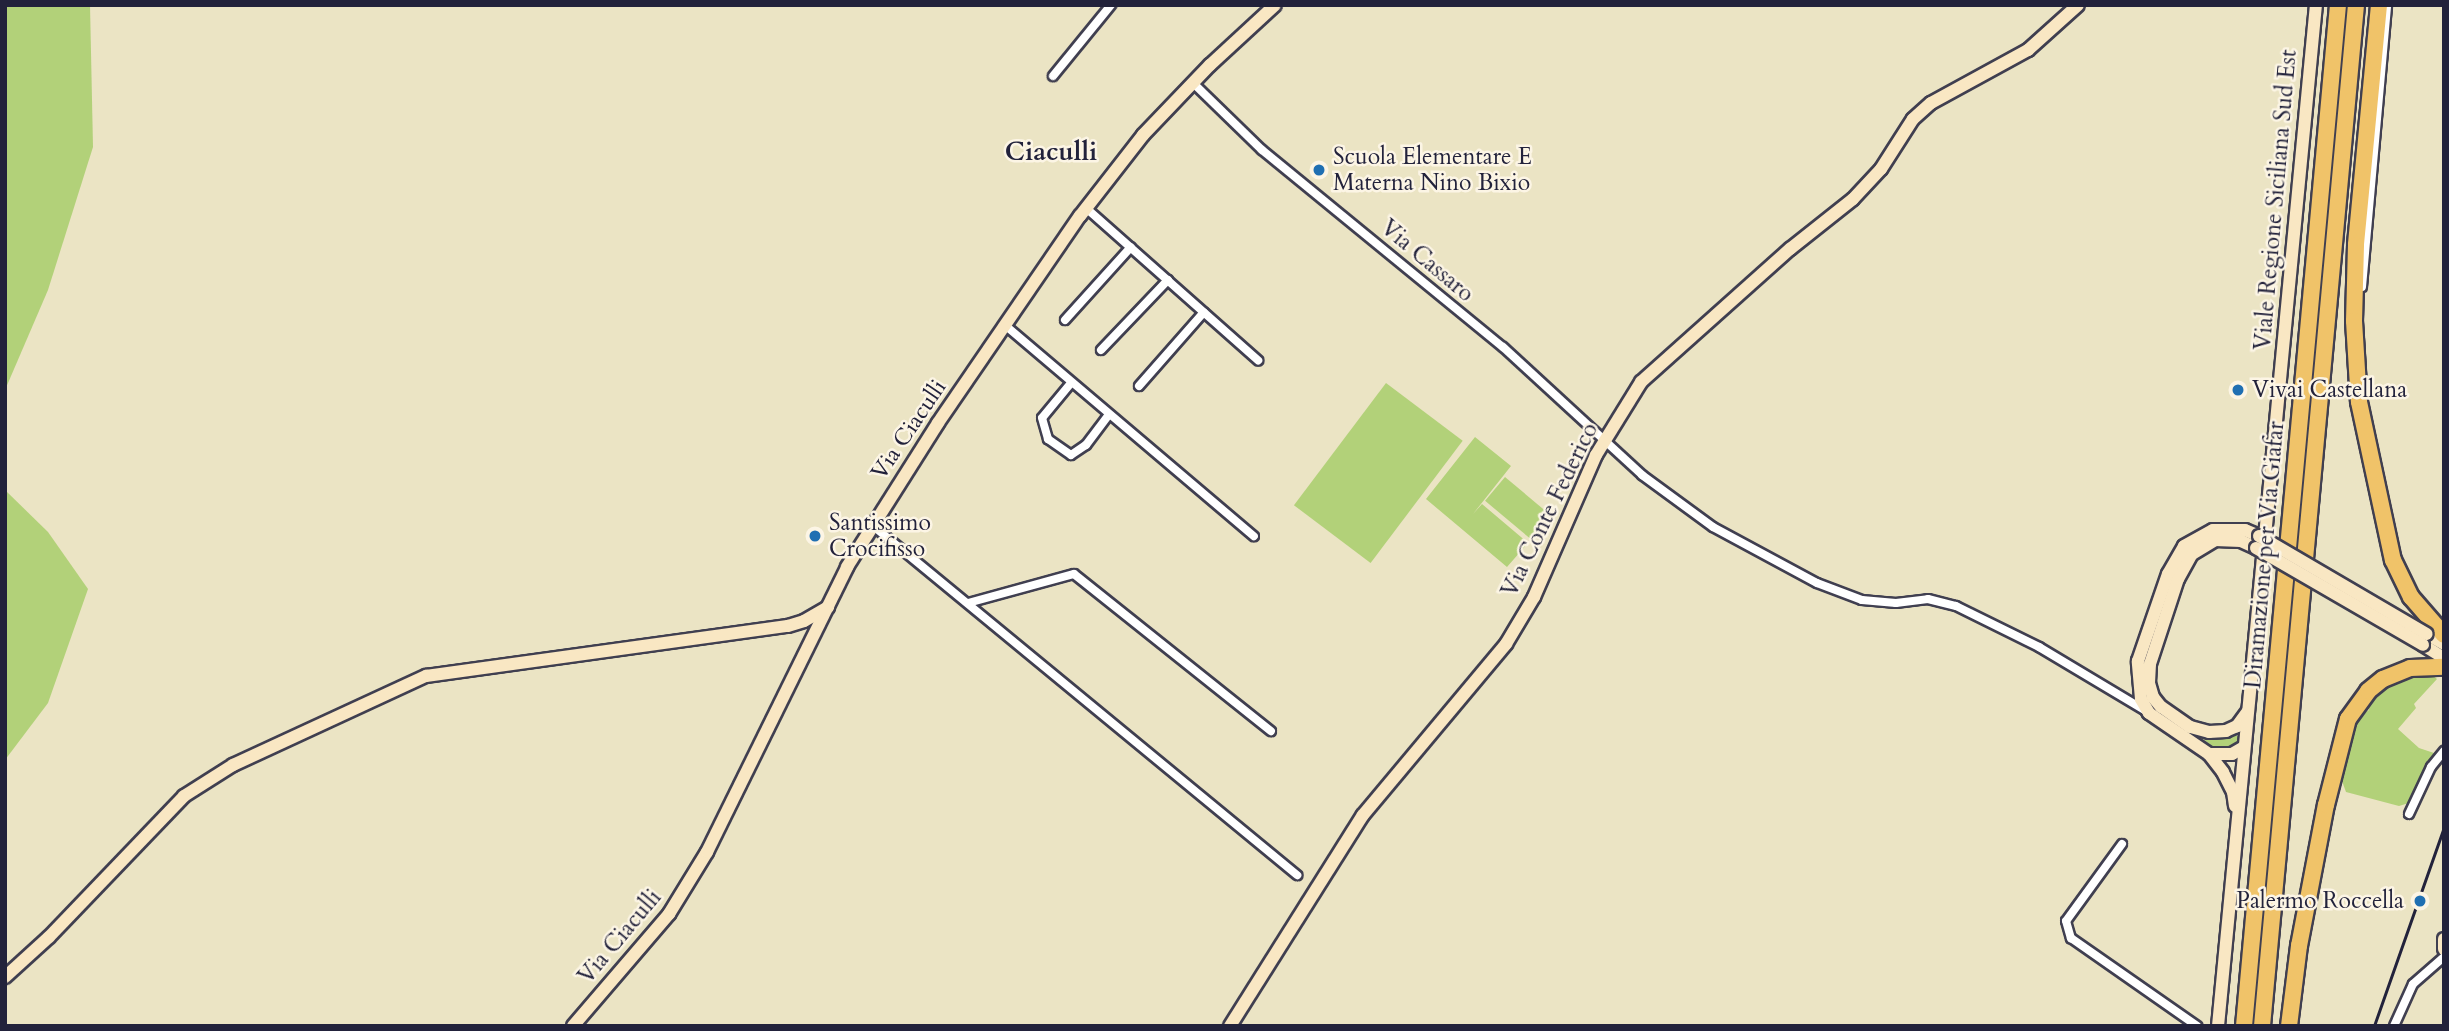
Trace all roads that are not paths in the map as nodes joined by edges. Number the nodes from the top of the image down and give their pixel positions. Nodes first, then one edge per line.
1 (1111, 5) edge
2 (1275, 5) edge
3 (2078, 5) edge
4 (2316, 5) edge
5 (2339, 5) edge
6 (2356, 5) edge
7 (2379, 5) edge
8 (2387, 5) edge
9 (1053, 76) dead end
10 (1193, 83) junction
11 (1086, 208) junction
12 (1131, 247) junction
13 (1168, 280) junction
14 (1204, 312) junction
15 (1065, 320) dead end
16 (1006, 326) junction
17 (2354, 349) junction
18 (1101, 350) dead end
19 (1258, 360) dead end
20 (1071, 383) junction
21 (1139, 386) dead end
22 (1109, 415) junction
23 (1605, 440) junction
24 (872, 525) junction
25 (1254, 536) dead end
26 (2257, 542) junction
27 (968, 603) junction
28 (829, 607) junction
29 (2444, 635) edge
30 (2444, 644) edge
31 (2444, 658) edge
32 (2444, 667) edge
33 (2248, 711) junction
34 (2149, 713) junction
35 (1272, 731) dead end
36 (2244, 747) junction
37 (2444, 751) edge
38 (2209, 754) junction
39 (2409, 814) dead end
40 (2238, 820) junction
41 (2122, 844) dead end
42 (1297, 875) dead end
43 (2444, 939) edge
44 (2444, 949) edge
45 (2444, 957) edge
46 (5, 977) edge
47 (573, 1026) edge
48 (1230, 1026) edge
49 (2197, 1026) edge
50 (2218, 1026) edge
51 (2244, 1026) edge
52 (2262, 1026) edge
53 (2289, 1026) edge
54 (2394, 1026) edge

1 - 9 street
2 - 10 street, Via Ciaculli
3 - 23 street, Via Conte Federico
4 - 33 street, Viale Regione Siciliana Sud Est
5 - 51 highway, Diramazione per Via Giafar
6 - 52 highway, Diramazione per Via Giafar
7 - 17 highway
8 - 17 street
10 - 11 street, Via Ciaculli
10 - 23 street, Via Cassaro
11 - 12 street
11 - 16 street, Via Ciaculli
12 - 13 street
12 - 15 street
13 - 14 street
13 - 18 street
14 - 19 street
14 - 21 street
16 - 20 street
16 - 24 street, Via Ciaculli
17 - 29 highway
20 - 22 street
20 - 22 street
22 - 25 street
23 - 34 street, Via Cassaro
23 - 48 street, Via Conte Federico
24 - 27 street
24 - 28 street, Via Ciaculli
26 - 30 street, bridge
26 - 31 street, bridge
26 - 33 street
26 - 34 street
27 - 35 street
27 - 42 street
28 - 46 street
28 - 47 street, Via Ciaculli
32 - 53 highway
33 - 36 street, Viale Regione Siciliana Sud Est
34 - 38 street
36 - 38 street
36 - 40 street, Viale Regione Siciliana Sud Est
37 - 39 street
38 - 40 street
40 - 50 street, Viale Regione Siciliana Sud Est
41 - 49 street
43 - 44 street
45 - 54 street

